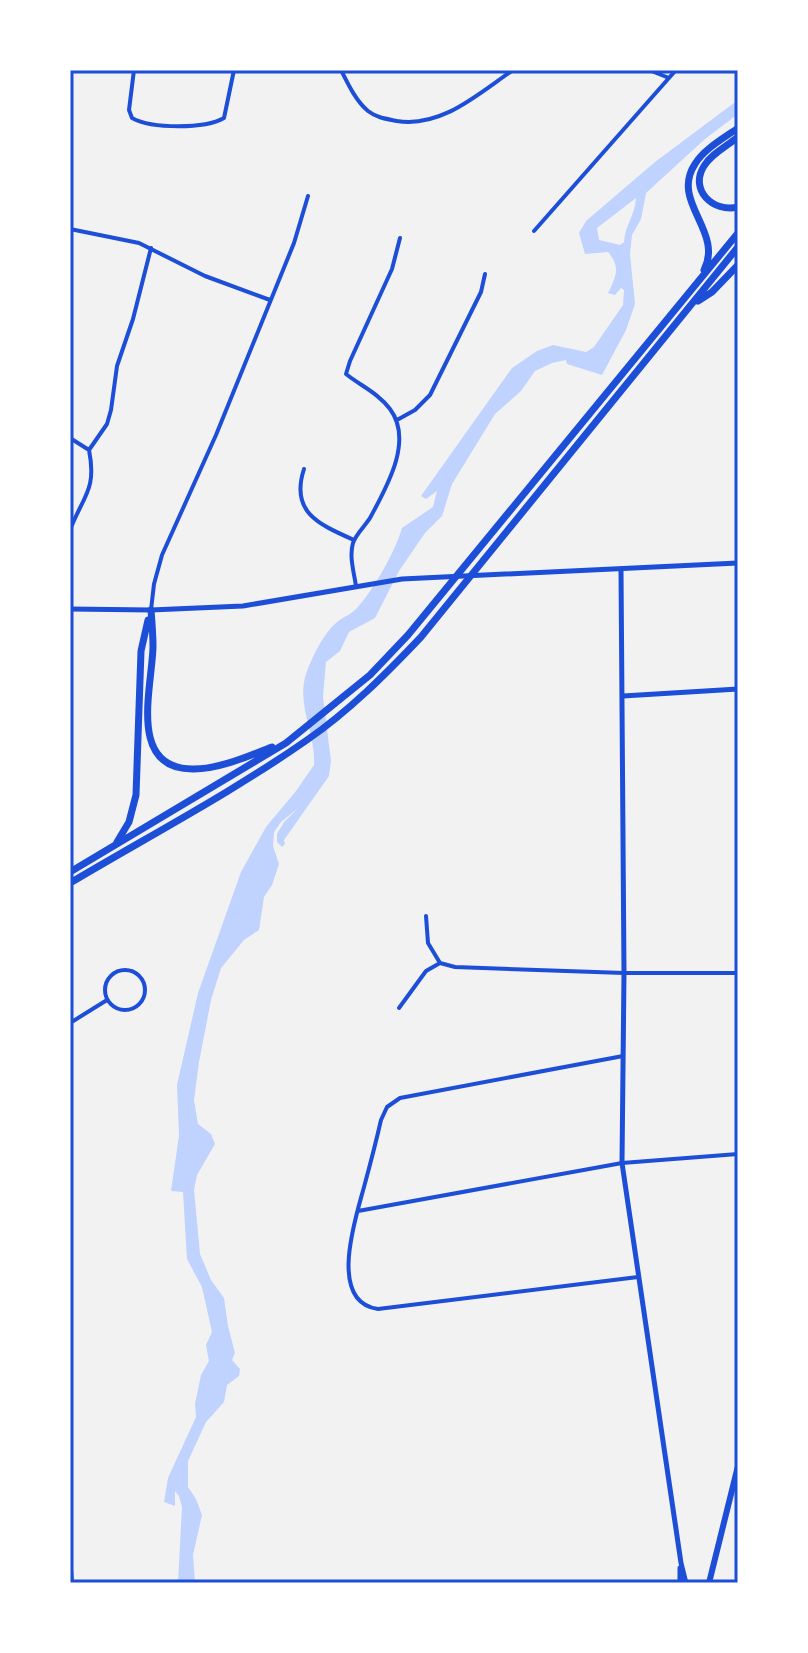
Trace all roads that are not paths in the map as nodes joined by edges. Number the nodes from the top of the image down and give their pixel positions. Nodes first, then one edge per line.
1 (134, 70) edge
2 (234, 70) edge
3 (341, 70) edge
4 (513, 70) edge
5 (649, 70) edge
6 (676, 70) edge
7 (669, 78) junction
8 (738, 128) edge
9 (738, 137) edge
10 (308, 196) dead end
11 (738, 207) edge
12 (70, 229) edge
13 (534, 231) dead end
14 (738, 233) edge
15 (400, 238) dead end
16 (738, 247) edge
17 (151, 248) junction
18 (738, 265) edge
19 (485, 274) dead end
20 (699, 281) junction
21 (271, 300) junction
22 (693, 304) junction
23 (397, 420) junction
24 (70, 438) edge
25 (89, 450) junction
26 (304, 469) dead end
27 (70, 530) edge
28 (354, 540) junction
29 (738, 563) edge
30 (621, 569) junction
31 (356, 586) junction
32 (70, 609) edge
33 (151, 610) junction
34 (738, 689) edge
35 (623, 696) junction
36 (286, 743) junction
37 (115, 846) junction
38 (70, 872) edge
39 (70, 883) edge
40 (426, 916) dead end
41 (440, 963) junction
42 (624, 973) junction
43 (738, 973) edge
44 (107, 1000) junction
45 (399, 1008) dead end
46 (70, 1023) edge
47 (623, 1056) junction
48 (738, 1154) edge
49 (622, 1163) junction
50 (358, 1211) junction
51 (70, 1263) edge
52 (638, 1277) junction
53 (70, 1297) edge
54 (737, 1471) edge
55 (70, 1556) edge
56 (681, 1563) junction
57 (72, 1583) edge
58 (680, 1583) edge
59 (686, 1583) edge
60 (709, 1583) edge

1 - 2 street
3 - 4 street
5 - 7 street
6 - 7 street
7 - 13 street
8 - 20 highway
9 - 11 highway
10 - 21 street
12 - 17 street
14 - 20 highway
15 - 23 street
16 - 22 highway
17 - 21 street
17 - 25 street
18 - 22 highway
19 - 23 street
20 - 36 highway
21 - 33 street
22 - 39 highway
23 - 28 street
24 - 25 street
25 - 27 street
26 - 28 street
28 - 31 street
29 - 30 street
30 - 31 street
30 - 35 street
31 - 33 street
32 - 33 street
33 - 36 highway
33 - 37 highway
34 - 35 street
35 - 42 street
36 - 37 highway
37 - 38 highway
40 - 41 street
41 - 42 street
41 - 45 street
42 - 43 street
42 - 47 street
44 - 44 street
44 - 46 street
47 - 49 street
47 - 50 street
48 - 49 street
49 - 50 street
49 - 52 street
50 - 52 street
51 - 53 street
52 - 56 street
54 - 60 main road
55 - 57 street
56 - 58 street
56 - 59 street

